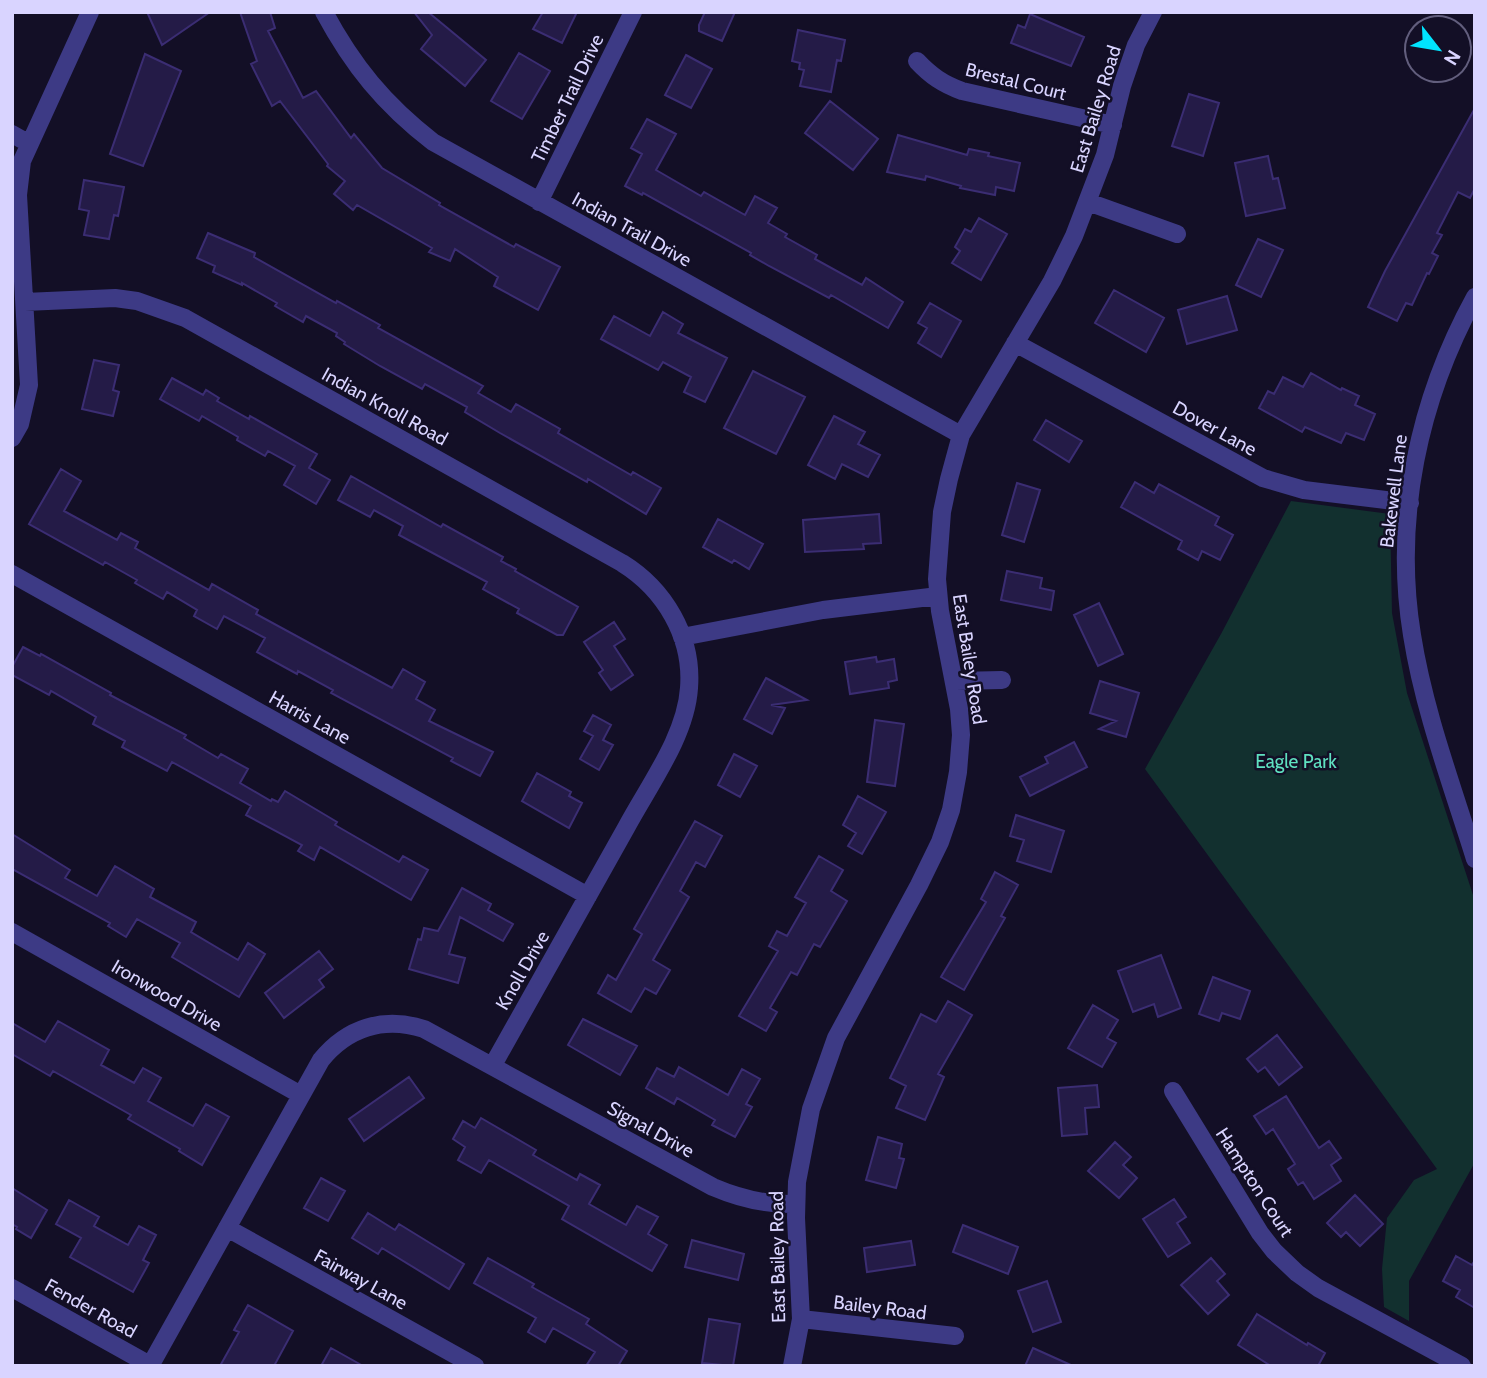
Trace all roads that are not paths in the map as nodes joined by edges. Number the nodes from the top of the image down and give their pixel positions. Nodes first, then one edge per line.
1 (90, 12) edge
2 (324, 12) edge
3 (633, 12) edge
4 (1153, 12) edge
5 (917, 61) dead end
6 (1113, 125) junction
7 (12, 134) edge
8 (28, 143) junction
9 (539, 202) junction
10 (1088, 202) junction
11 (1177, 234) dead end
12 (1475, 297) edge
13 (25, 302) junction
14 (1015, 343) junction
15 (961, 435) junction
16 (12, 438) edge
17 (1410, 503) junction
18 (12, 574) edge
19 (938, 596) junction
20 (682, 637) junction
21 (1002, 680) dead end
22 (956, 681) junction
23 (1470, 826) edge
24 (1475, 859) edge
25 (588, 896) junction
26 (12, 932) edge
27 (493, 1065) junction
28 (1173, 1091) dead end
29 (301, 1095) junction
30 (796, 1204) junction
31 (227, 1228) junction
32 (12, 1288) edge
33 (801, 1319) junction
34 (955, 1336) dead end
35 (150, 1365) edge
36 (475, 1366) edge
37 (793, 1366) edge
38 (1462, 1366) edge

1 - 8 street
2 - 9 street, Indian Trail Drive
3 - 9 street, Timber Trail Drive
4 - 6 street, East Bailey Road
5 - 6 street, Brestal Court
6 - 10 street, East Bailey Road
7 - 8 street
8 - 13 street
9 - 15 street, Indian Trail Drive
10 - 11 street
10 - 14 street, East Bailey Road
12 - 17 street, Bakewell Lane
13 - 16 street
13 - 20 street, Indian Knoll Road
14 - 15 street, East Bailey Road
14 - 17 street, Dover Lane
15 - 19 street, East Bailey Road
17 - 23 street, Bakewell Lane
18 - 25 street, Harris Lane
19 - 20 street
19 - 22 street, East Bailey Road
20 - 25 street, Knoll Drive
21 - 22 street
22 - 30 street, East Bailey Road
23 - 24 street, Bakewell Lane
25 - 27 street, Knoll Drive
26 - 29 street, Ironwood Drive
27 - 29 street
27 - 30 street, Signal Drive
28 - 38 street, Hampton Court
29 - 31 street
30 - 33 street, East Bailey Road
31 - 35 street
31 - 36 street, Fairway Lane
32 - 35 street, Fender Road
33 - 34 street, Bailey Road
33 - 37 street, East Bailey Road

